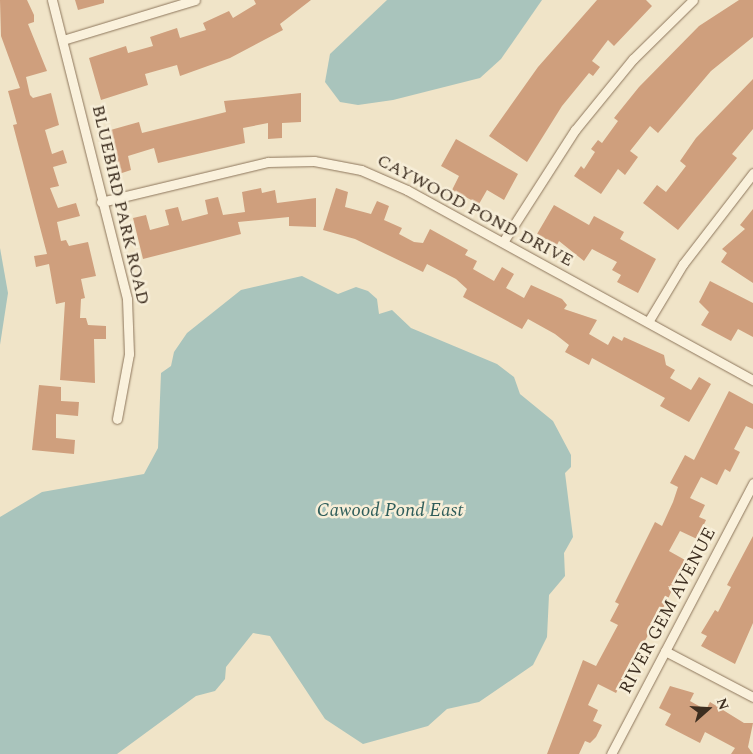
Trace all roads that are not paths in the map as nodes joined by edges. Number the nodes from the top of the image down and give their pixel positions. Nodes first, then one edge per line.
1 (52, 0) edge
2 (195, 0) edge
3 (693, 0) edge
4 (63, 40) junction
5 (753, 173) edge
6 (101, 202) junction
7 (503, 242) junction
8 (648, 322) junction
9 (753, 380) edge
10 (117, 419) dead end
11 (753, 483) edge
12 (665, 651) junction
13 (753, 697) edge
14 (611, 754) edge

1 - 4 street, BLUEBIRD PARK ROAD
2 - 4 street
3 - 7 street
4 - 6 street, BLUEBIRD PARK ROAD
5 - 8 street
6 - 7 street, CAYWOOD POND DRIVE
6 - 10 street, BLUEBIRD PARK ROAD
7 - 8 street, CAYWOOD POND DRIVE
8 - 9 street, CAYWOOD POND DRIVE
11 - 12 street, RIVER GEM AVENUE
12 - 13 street
12 - 14 street, RIVER GEM AVENUE

